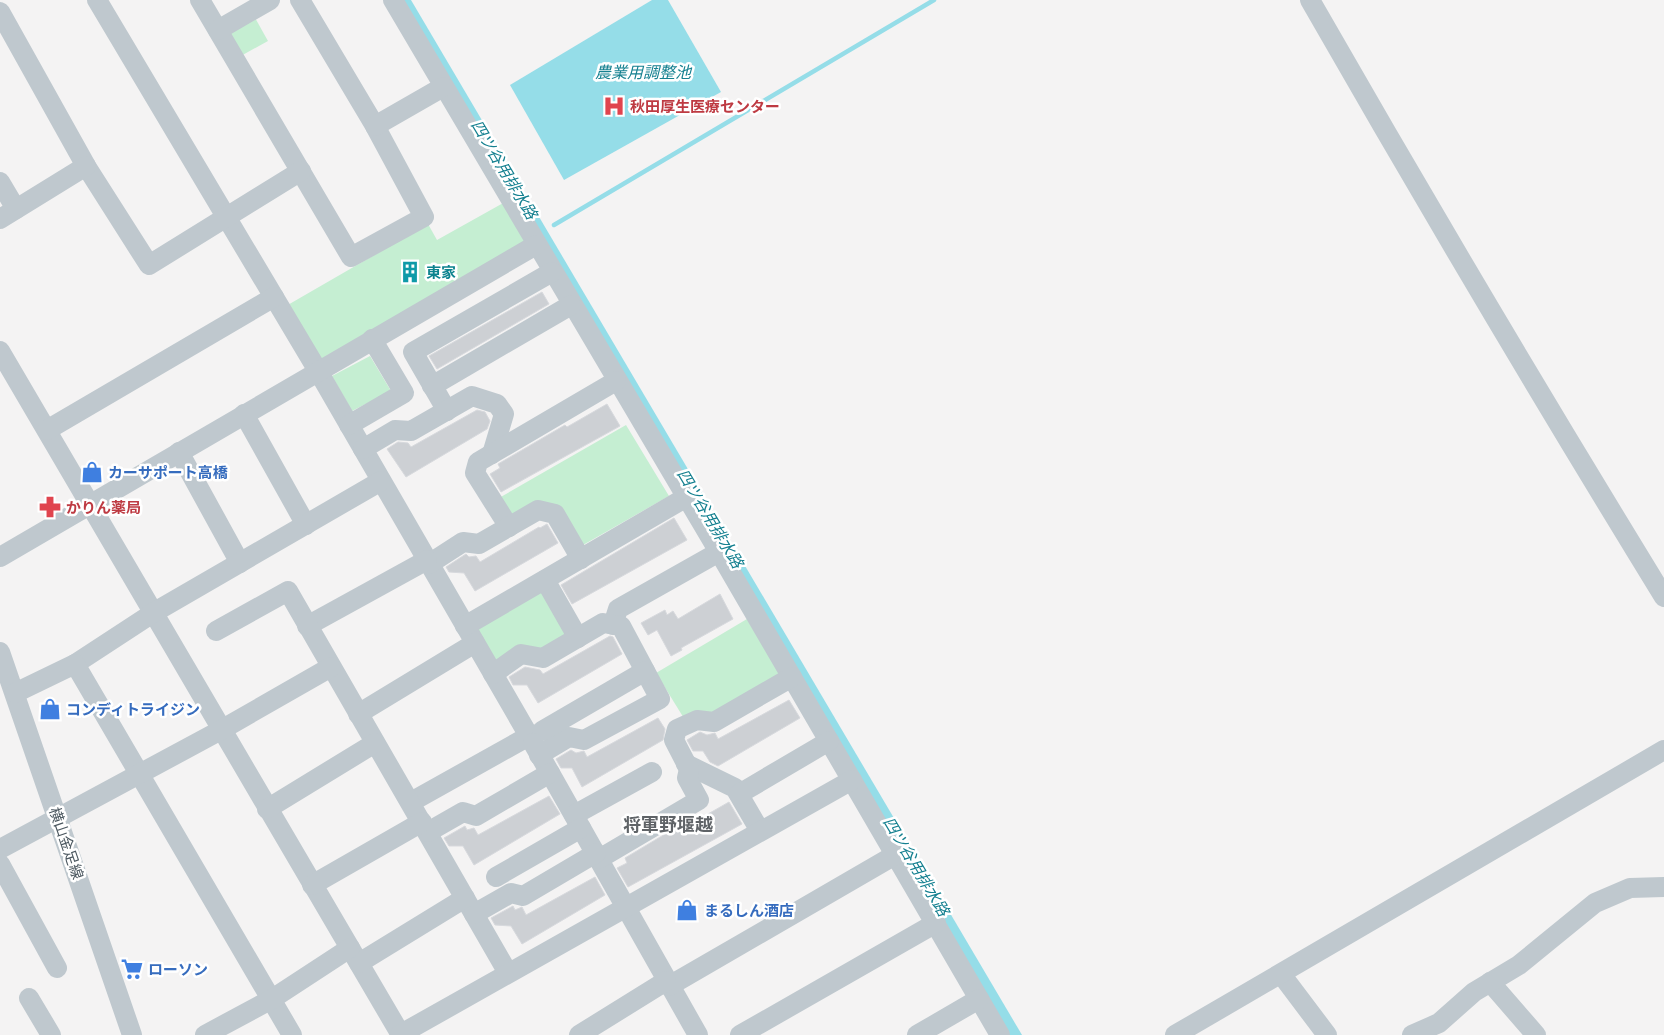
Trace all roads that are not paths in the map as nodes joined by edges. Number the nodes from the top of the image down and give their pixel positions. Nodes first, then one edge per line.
1 (97, 0) edge
2 (200, 0) edge
3 (270, 0) edge
4 (300, 0) edge
5 (393, 0) edge
6 (1310, 0) edge
7 (0, 12) edge
8 (218, 30) junction
9 (443, 87) junction
10 (374, 126) junction
11 (86, 166) junction
12 (301, 170) junction
13 (0, 182) edge
14 (8, 214) edge
15 (225, 216) junction
16 (536, 245) junction
17 (552, 272) junction
18 (453, 293) junction
19 (274, 297) junction
20 (571, 305) junction
21 (470, 319) junction
22 (372, 339) junction
23 (0, 351) edge
24 (318, 371) junction
25 (616, 382) junction
26 (432, 386) junction
27 (447, 411) junction
28 (244, 414) junction
29 (349, 425) junction
30 (47, 430) junction
31 (363, 449) junction
32 (179, 452) junction
33 (492, 454) junction
34 (381, 481) junction
35 (685, 498) junction
36 (90, 503) junction
37 (306, 525) junction
38 (509, 526) junction
39 (719, 552) junction
40 (0, 557) edge
41 (581, 559) junction
42 (428, 562) junction
43 (240, 563) junction
44 (545, 580) junction
45 (1664, 598) edge
46 (153, 613) junction
47 (613, 625) junction
48 (307, 626) junction
49 (216, 631) dead end
50 (470, 635) junction
51 (578, 638) junction
52 (0, 652) edge
53 (75, 664) junction
54 (330, 667) junction
55 (645, 671) junction
56 (493, 674) junction
57 (792, 677) junction
58 (15, 693) junction
59 (358, 714) junction
60 (221, 730) junction
61 (535, 733) junction
62 (829, 741) junction
63 (375, 743) junction
64 (1664, 750) edge
65 (539, 755) junction
66 (686, 764) junction
67 (139, 772) junction
68 (652, 772) dead end
69 (550, 773) junction
70 (852, 780) junction
71 (734, 789) junction
72 (699, 800) junction
73 (411, 802) junction
74 (267, 808) junction
75 (58, 817) junction
76 (578, 822) junction
77 (425, 827) junction
78 (760, 831) junction
79 (0, 849) edge
80 (895, 855) junction
81 (598, 856) junction
82 (0, 864) edge
83 (496, 877) dead end
84 (312, 885) junction
85 (1664, 888) edge
86 (470, 906) junction
87 (626, 908) junction
88 (936, 922) junction
89 (354, 956) junction
90 (57, 968) dead end
91 (508, 973) junction
92 (1281, 974) junction
93 (1490, 982) junction
94 (667, 983) junction
95 (29, 998) dead end
96 (272, 998) junction
97 (979, 999) junction
98 (1444, 1029) edge
99 (51, 1035) edge
100 (132, 1035) edge
101 (205, 1035) edge
102 (292, 1035) edge
103 (401, 1035) edge
104 (579, 1035) edge
105 (698, 1035) edge
106 (740, 1035) edge
107 (917, 1035) edge
108 (1000, 1035) edge
109 (1175, 1035) edge
110 (1327, 1035) edge
111 (1412, 1035) edge
112 (1536, 1035) edge

1 - 15 street
2 - 8 street
3 - 8 street
4 - 10 street
5 - 9 street
6 - 45 street
7 - 11 street
8 - 12 street
9 - 10 street
9 - 16 street
10 - 12 street
11 - 14 street
11 - 15 street
12 - 15 street
13 - 14 street
15 - 19 street
16 - 17 street
16 - 18 street
17 - 20 street
17 - 21 street
18 - 21 street
18 - 22 street
19 - 24 street
19 - 30 street
20 - 25 street
20 - 26 street
21 - 26 street
22 - 24 street
22 - 29 street
23 - 30 street
24 - 28 street
24 - 29 street
25 - 33 street
25 - 35 street
26 - 27 street
27 - 31 street
27 - 33 street
28 - 32 street
28 - 37 street
29 - 31 street
30 - 36 street
31 - 34 street
32 - 36 street
32 - 43 street
33 - 38 street
34 - 37 street
34 - 42 street
35 - 39 street
35 - 41 street
36 - 40 street
36 - 46 street
37 - 43 street
38 - 41 street
38 - 42 street
39 - 47 street
39 - 57 street
41 - 44 street
42 - 48 street
42 - 50 street
43 - 46 street
44 - 50 street
44 - 51 street
46 - 53 street
46 - 60 street
47 - 51 street
47 - 55 street
48 - 49 street
48 - 54 street
50 - 56 street
50 - 59 street
51 - 56 street
52 - 58 street, 横山金足線
53 - 58 street
53 - 67 street
54 - 59 street
54 - 60 street
55 - 61 street
55 - 65 street
56 - 61 street
57 - 62 street
57 - 66 street
58 - 75 street, 横山金足線
59 - 63 street
60 - 67 street
60 - 74 street
61 - 65 street
61 - 73 street
62 - 70 street
62 - 71 street
63 - 73 street
63 - 74 street
64 - 92 street
65 - 69 street
66 - 71 street
66 - 72 street
67 - 75 street
67 - 96 street
68 - 76 street
69 - 76 street
69 - 77 street
70 - 78 street
70 - 80 street
71 - 72 street
71 - 78 street
72 - 81 street
73 - 77 street
74 - 84 street
75 - 79 street
75 - 100 street, 横山金足線
76 - 81 street
76 - 83 street
77 - 84 street
77 - 86 street
78 - 87 street
80 - 88 street
80 - 94 street
81 - 86 street
81 - 87 street
82 - 90 street
84 - 89 street
85 - 93 street
86 - 89 street
86 - 91 street
87 - 91 street
87 - 94 street
88 - 97 street
88 - 106 street
89 - 96 street
89 - 103 street
91 - 103 street
92 - 109 street
92 - 110 street
93 - 98 street
93 - 112 street
94 - 104 street
94 - 105 street
95 - 99 street
96 - 101 street
96 - 102 street
97 - 107 street
97 - 108 street
98 - 111 street

